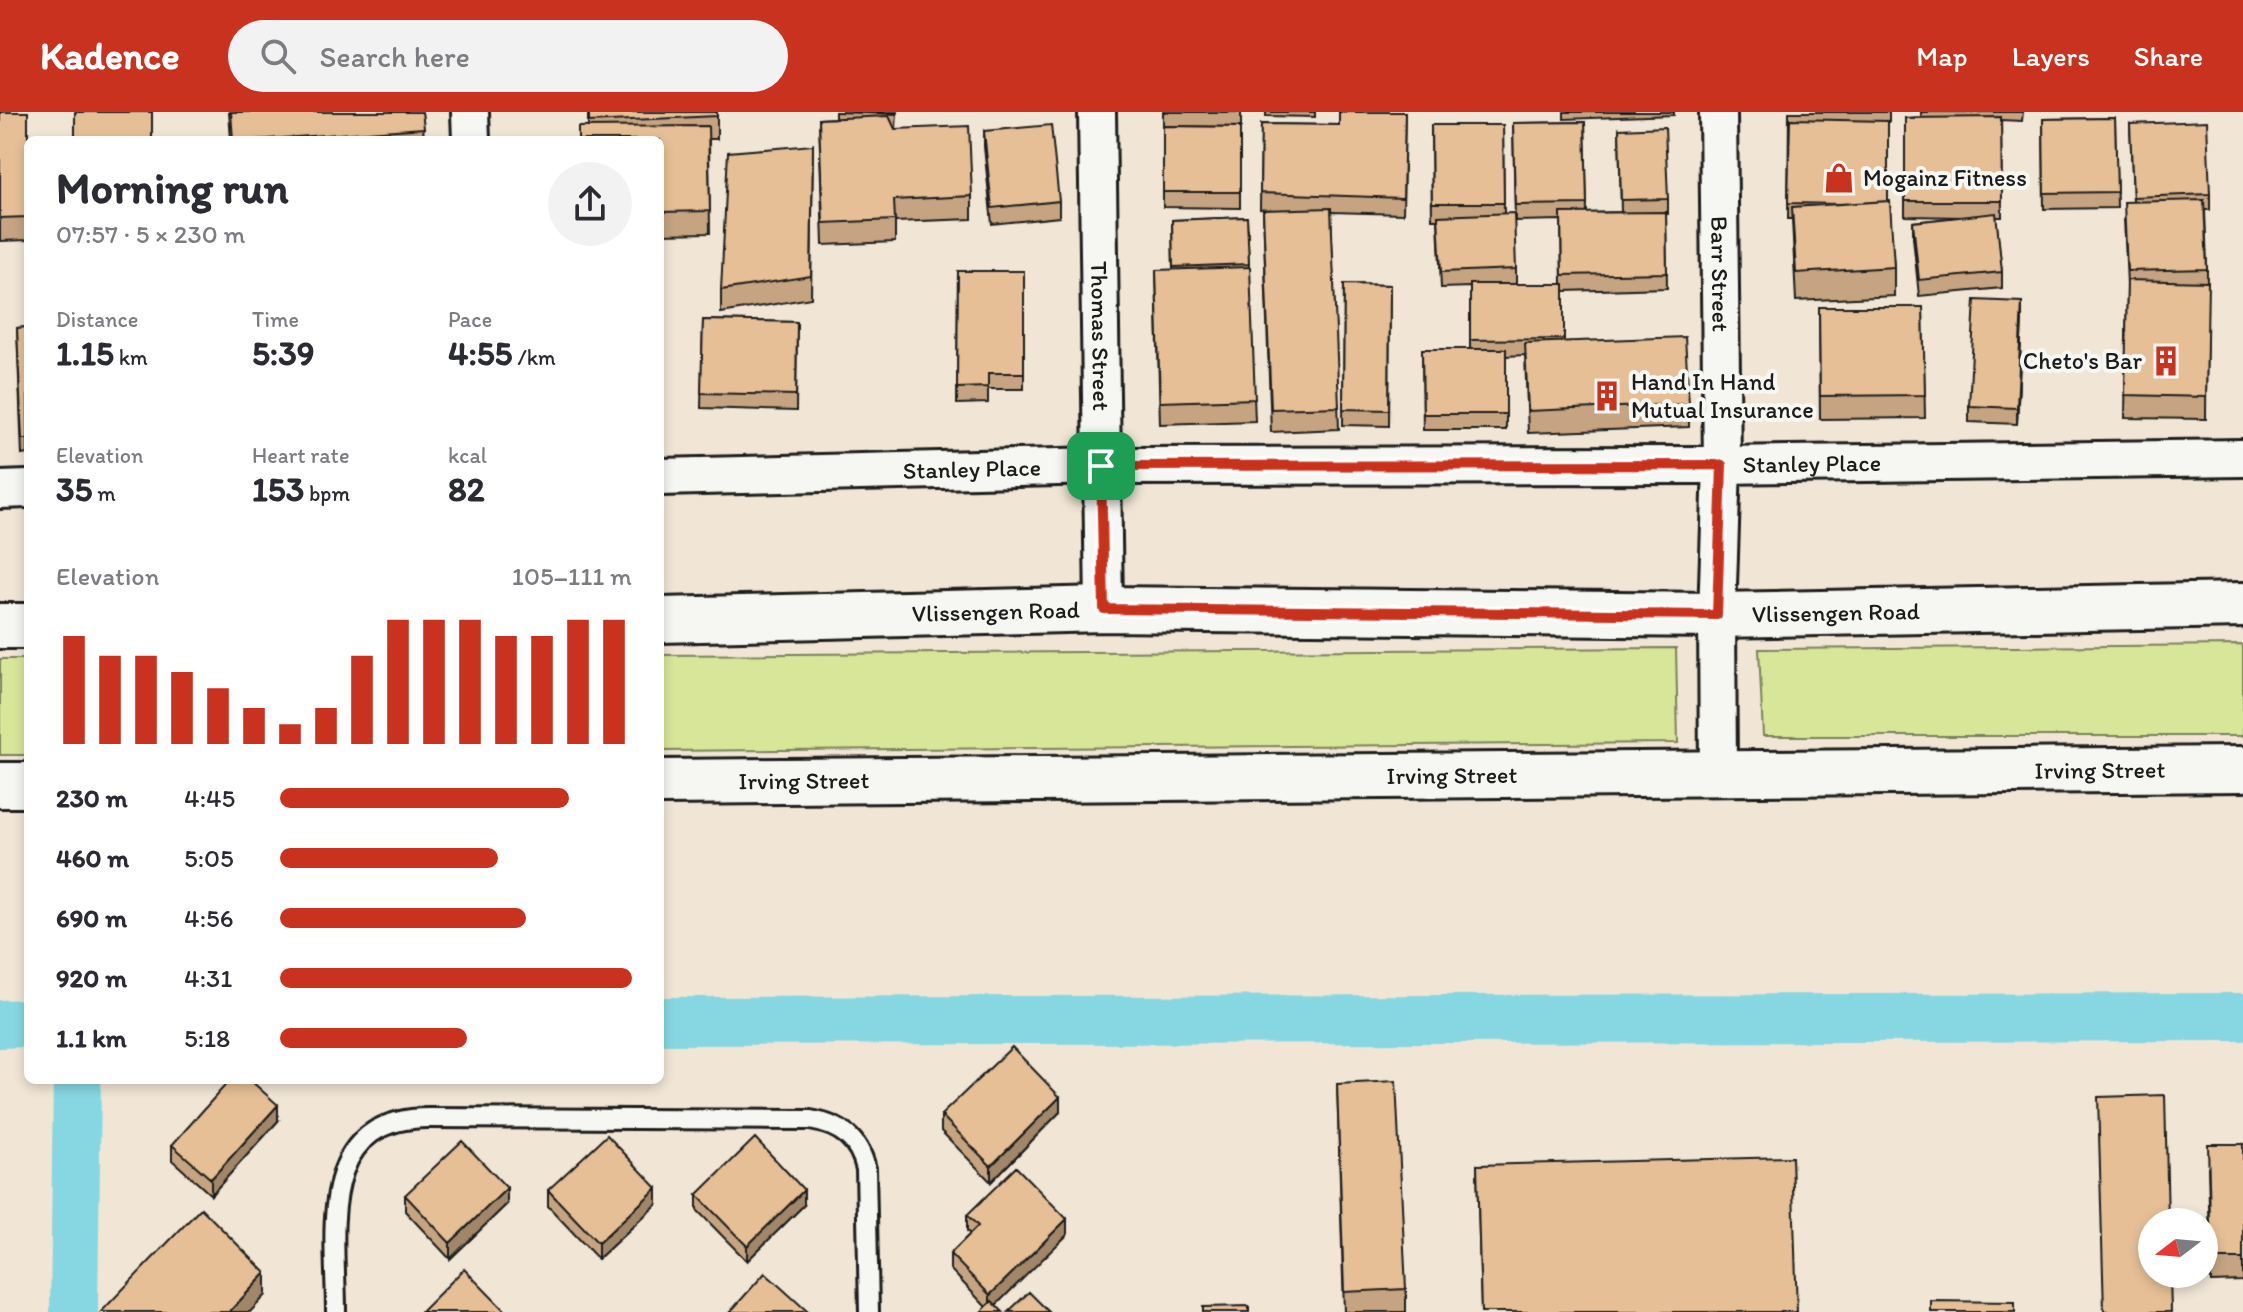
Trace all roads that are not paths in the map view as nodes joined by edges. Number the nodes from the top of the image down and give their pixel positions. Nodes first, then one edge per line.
1 (470, 112) edge
2 (1097, 112) edge
3 (1718, 112) edge
4 (471, 136) edge
5 (2243, 458) edge
6 (1722, 465) junction
7 (1101, 466) junction
8 (664, 477) edge
9 (24, 489) edge
10 (0, 490) edge
11 (2243, 605) edge
12 (1104, 609) junction
13 (1717, 615) junction
14 (664, 620) edge
15 (0, 626) edge
16 (24, 626) edge
17 (2243, 769) edge
18 (1718, 773) junction
19 (664, 782) edge
20 (0, 785) edge
21 (24, 785) edge
22 (336, 1312) edge
23 (869, 1312) edge

1 - 4 street
2 - 7 street, Thomas Street
3 - 6 street, Barr Street
5 - 6 street, Stanley Place
6 - 7 street, Stanley Place
6 - 13 street, Barr Street
7 - 8 street, Stanley Place
7 - 12 street, Thomas Street
9 - 10 street
11 - 13 main road, Vlissengen Road
12 - 13 main road, Vlissengen Road
12 - 14 main road, Vlissengen Road
13 - 18 street, Barr Street
15 - 16 main road
17 - 18 main road, Irving Street
18 - 19 main road, Irving Street
20 - 21 main road
22 - 23 lane

